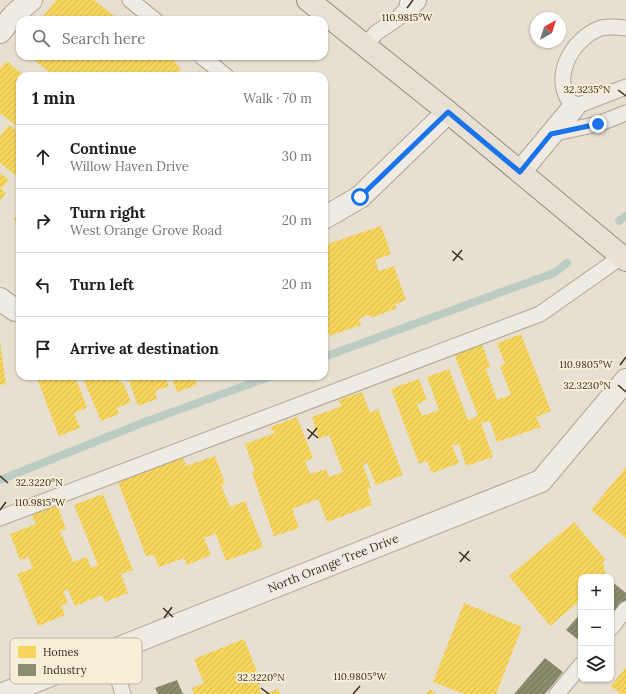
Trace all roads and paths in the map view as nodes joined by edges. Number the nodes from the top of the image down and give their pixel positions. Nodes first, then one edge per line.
1 (31, 0) edge
2 (130, 0) edge
3 (308, 0) edge
4 (413, 2) edge
5 (151, 16) edge
6 (328, 16) edge
7 (328, 16) edge
8 (626, 28) edge
9 (0, 32) edge
10 (365, 46) junction
11 (205, 60) edge
12 (221, 72) edge
13 (626, 87) edge
14 (574, 107) junction
15 (448, 112) junction
16 (626, 113) edge
17 (551, 134) junction
18 (520, 172) junction
19 (328, 216) edge
20 (624, 259) edge
21 (0, 299) edge
22 (16, 310) edge
23 (626, 380) edge
24 (0, 518) edge
25 (626, 609) edge
26 (614, 624) edge
27 (142, 639) edge
28 (578, 669) edge
29 (28, 684) edge
30 (120, 684) edge
31 (3, 694) edge
32 (123, 694) edge
33 (558, 694) edge

1 - 9 street
2 - 5 lane
3 - 7 main road
4 - 10 lane
6 - 10 main road
8 - 14 lane
10 - 15 main road
11 - 12 lane
13 - 14 lane
14 - 17 street
15 - 18 main road
15 - 19 street
16 - 17 lane
17 - 18 street
18 - 20 main road
20 - 24 lane
21 - 22 street
23 - 27 street, North Orange Tree Drive
25 - 26 lane
28 - 33 lane
29 - 31 street, North Orange Tree Drive
30 - 32 lane

